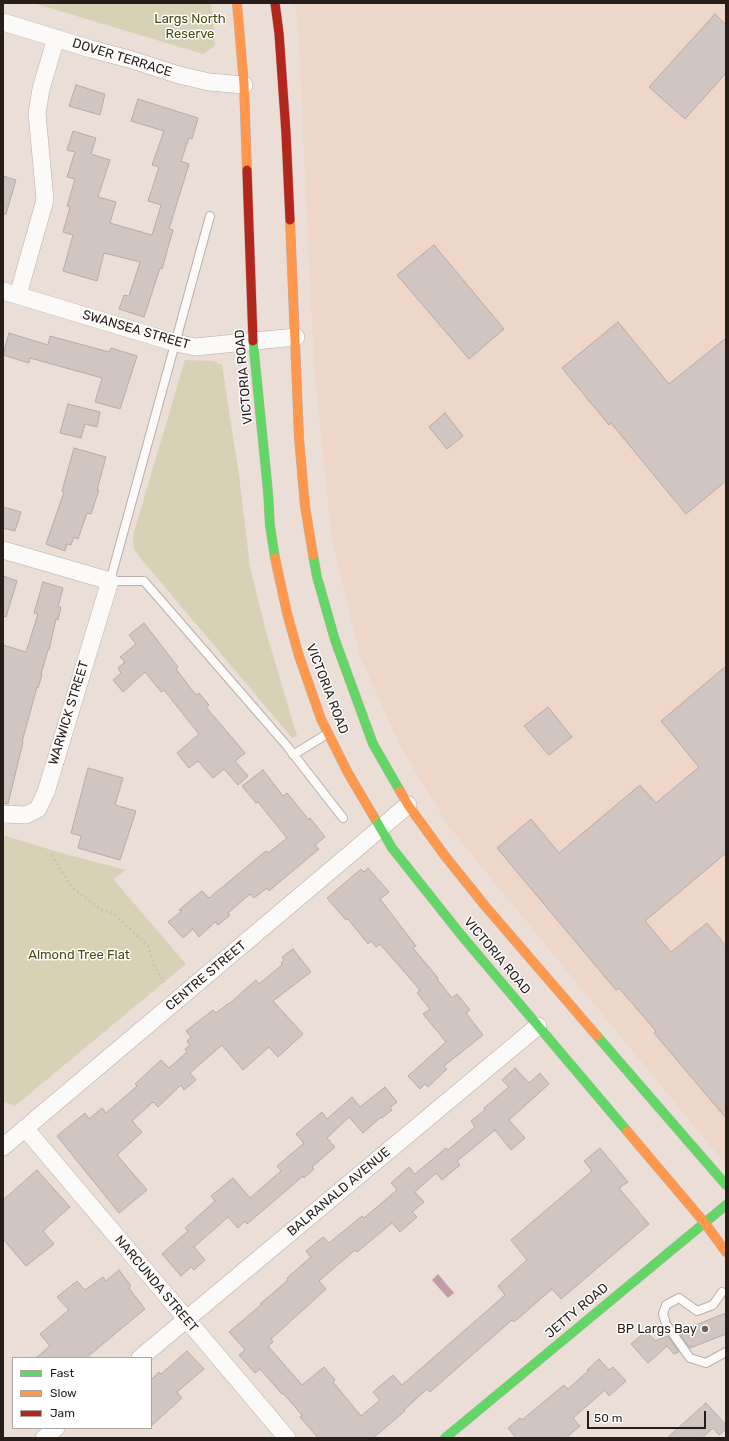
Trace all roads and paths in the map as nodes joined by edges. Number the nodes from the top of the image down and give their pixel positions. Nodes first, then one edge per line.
1 (237, 3) edge
2 (275, 3) edge
3 (3, 22) edge
4 (56, 38) junction
5 (244, 85) junction
6 (210, 216) dead end
7 (11, 293) edge
8 (296, 337) junction
9 (253, 341) junction
10 (176, 343) junction
11 (3, 550) edge
12 (110, 581) junction
13 (328, 733) junction
14 (294, 755) junction
15 (408, 805) junction
16 (3, 814) edge
17 (343, 818) dead end
18 (380, 829) junction
19 (51, 855) dead end
20 (164, 982) dead end
21 (538, 1026) junction
22 (25, 1128) junction
23 (3, 1147) edge
24 (726, 1185) edge
25 (726, 1205) edge
26 (704, 1222) junction
27 (726, 1252) edge
28 (722, 1292) dead end
29 (186, 1320) junction
30 (726, 1352) edge
31 (141, 1357) edge
32 (55, 1429) edge
33 (44, 1438) edge
34 (287, 1438) edge
35 (445, 1438) edge

1 - 5 main road, VICTORIA ROAD
2 - 8 main road, VICTORIA ROAD
3 - 4 street, DOVER TERRACE
4 - 5 street, DOVER TERRACE
4 - 7 street
5 - 9 main road, VICTORIA ROAD
6 - 10 lane
7 - 10 street, SWANSEA STREET
8 - 9 street, SWANSEA STREET
8 - 15 main road, VICTORIA ROAD
9 - 10 street, SWANSEA STREET
9 - 13 main road, VICTORIA ROAD
10 - 12 lane
11 - 12 street
12 - 14 lane
12 - 16 street, WARWICK STREET
13 - 14 lane
13 - 18 main road, VICTORIA ROAD
14 - 17 lane
15 - 18 street, CENTRE STREET
15 - 24 main road, VICTORIA ROAD
18 - 21 main road, VICTORIA ROAD
18 - 22 street, CENTRE STREET
19 - 20 path
21 - 26 main road, VICTORIA ROAD
21 - 29 street, BALRANALD AVENUE
22 - 23 street, CENTRE STREET
22 - 29 street, NARCUNDA STREET
25 - 26 main road, JETTY ROAD
26 - 27 main road, VICTORIA ROAD
26 - 35 main road, JETTY ROAD
28 - 30 lane
29 - 31 street, BALRANALD AVENUE
29 - 34 street, NARCUNDA STREET
32 - 33 street

